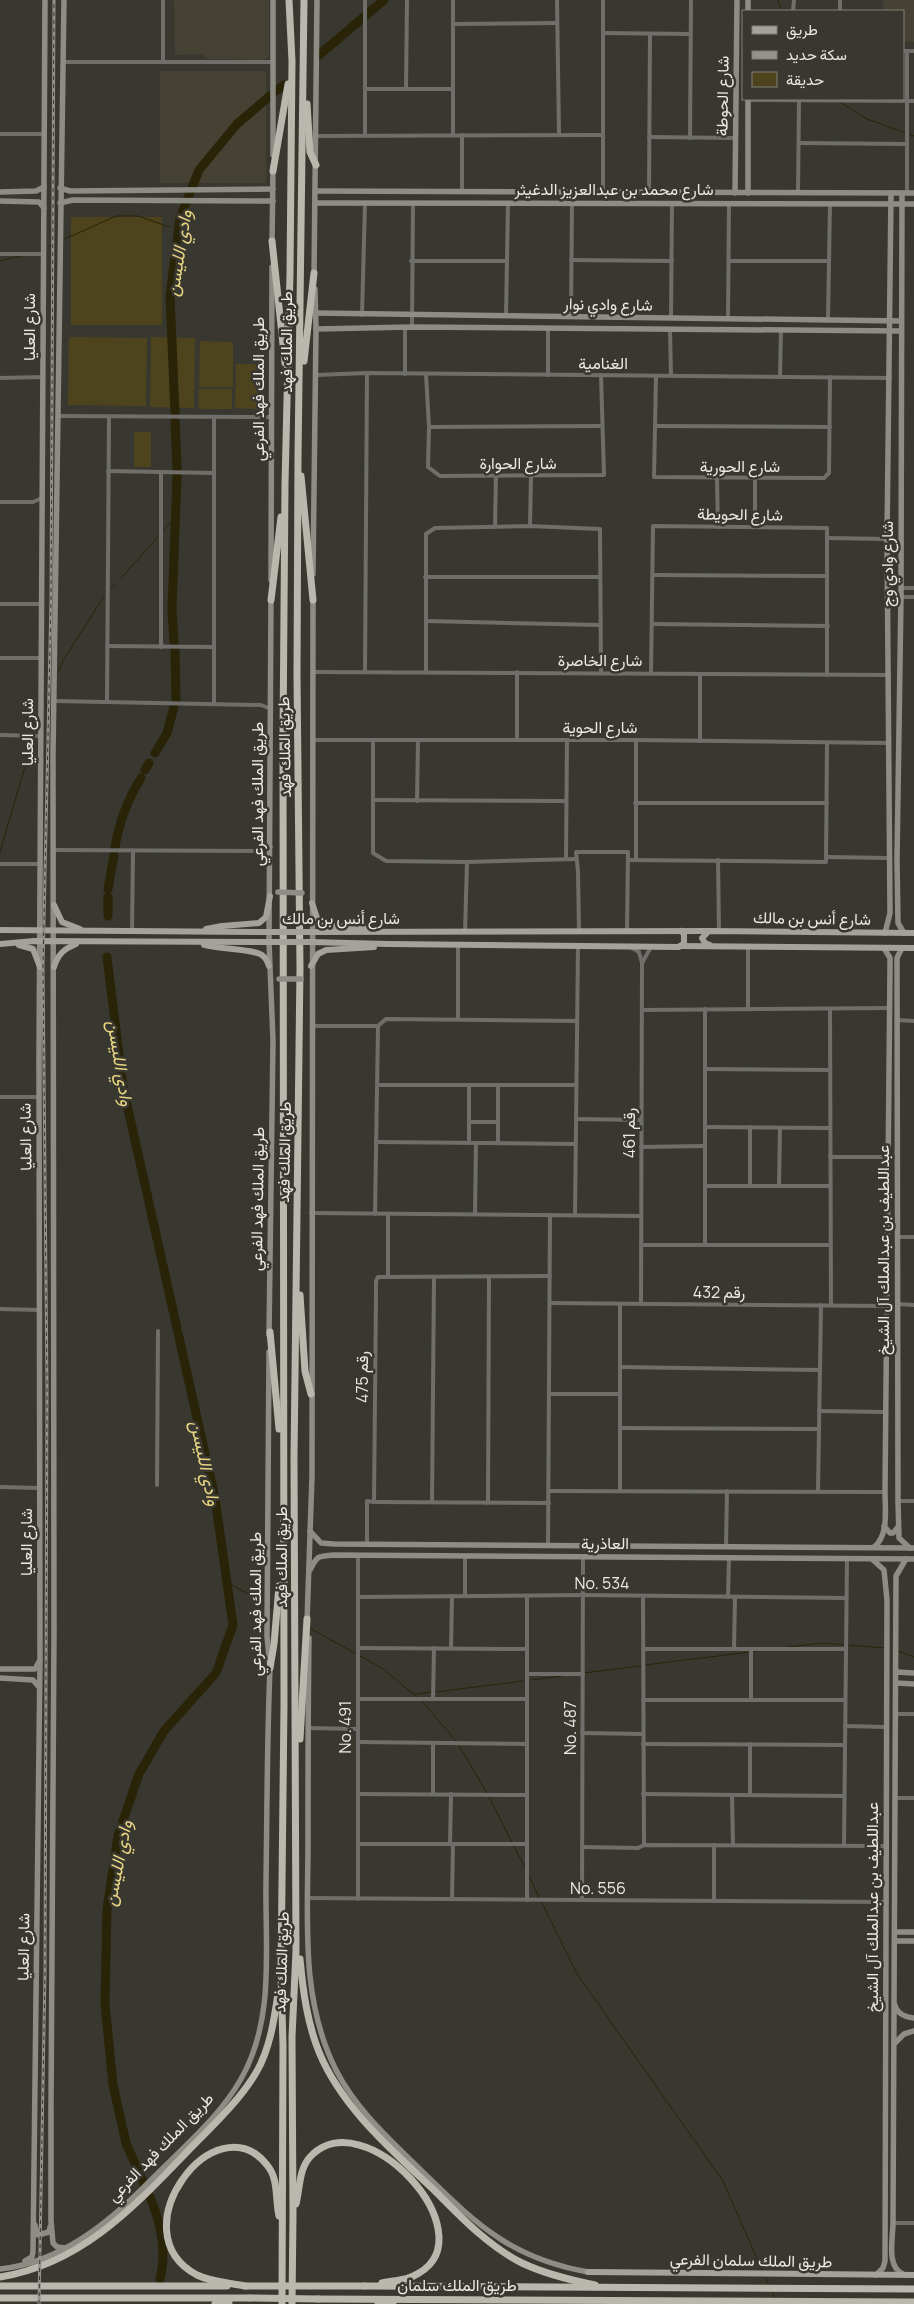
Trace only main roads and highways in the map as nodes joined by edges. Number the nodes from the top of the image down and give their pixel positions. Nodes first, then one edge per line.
1 (45, 0) edge
2 (64, 0) edge
3 (273, 0) edge
4 (289, 0) edge
5 (304, 0) edge
6 (317, 0) edge
7 (737, 0) edge
8 (304, 56) junction
9 (292, 61) junction
10 (748, 100) edge
11 (316, 165) junction
12 (273, 171) junction
13 (44, 187) junction
14 (60, 188) junction
15 (273, 189) junction
16 (27, 191) junction
17 (73, 191) junction
18 (0, 192) edge
19 (16, 192) junction
20 (315, 192) junction
21 (735, 193) junction
22 (748, 193) junction
23 (891, 193) junction
24 (904, 193) junction
25 (914, 193) edge
26 (73, 200) junction
27 (0, 201) edge
28 (16, 201) junction
29 (27, 201) junction
30 (273, 201) junction
31 (60, 203) junction
32 (315, 203) junction
33 (891, 204) junction
34 (902, 204) junction
35 (914, 204) edge
36 (44, 208) junction
37 (272, 242) junction
38 (314, 273) junction
39 (316, 313) junction
40 (526, 316) junction
41 (707, 319) junction
42 (891, 321) junction
43 (901, 321) junction
44 (526, 328) junction
45 (316, 329) junction
46 (707, 330) junction
47 (891, 331) junction
48 (901, 331) junction
49 (288, 392) junction
50 (300, 394) junction
51 (298, 457) junction
52 (285, 484) junction
53 (271, 600) junction
54 (313, 600) junction
55 (271, 879) junction
56 (312, 879) junction
57 (270, 896) junction
58 (312, 903) junction
59 (54, 905) junction
60 (890, 913) junction
61 (897, 913) junction
62 (0, 930) edge
63 (40, 930) junction
64 (54, 930) junction
65 (86, 931) junction
66 (681, 931) junction
67 (709, 931) junction
68 (196, 932) junction
69 (269, 932) junction
70 (312, 932) junction
71 (389, 932) junction
72 (886, 933) junction
73 (904, 933) junction
74 (914, 933) edge
75 (40, 942) junction
76 (53, 942) junction
77 (82, 942) junction
78 (269, 942) junction
79 (311, 942) junction
80 (196, 943) junction
81 (0, 944) edge
82 (13, 944) junction
83 (388, 944) junction
84 (679, 946) junction
85 (714, 946) junction
86 (884, 948) junction
87 (902, 948) junction
88 (914, 948) edge
89 (270, 966) junction
90 (311, 966) junction
91 (40, 967) junction
92 (54, 967) junction
93 (894, 971) junction
94 (271, 985) junction
95 (311, 987) junction
96 (889, 1034) junction
97 (897, 1034) junction
98 (296, 1287) junction
99 (270, 1332) junction
100 (887, 1374) junction
101 (896, 1375) junction
102 (311, 1394) junction
103 (283, 1458) junction
104 (884, 1526) junction
105 (898, 1527) junction
106 (310, 1531) junction
107 (334, 1544) junction
108 (549, 1546) junction
109 (788, 1547) junction
110 (874, 1547) junction
111 (912, 1548) edge
112 (334, 1555) junction
113 (550, 1556) junction
114 (787, 1557) junction
115 (872, 1559) junction
116 (906, 1559) junction
117 (914, 1559) edge
118 (282, 1561) junction
119 (885, 1574) junction
120 (308, 1575) junction
121 (896, 1576) junction
122 (307, 1619) junction
123 (886, 1646) junction
124 (896, 1646) junction
125 (40, 1660) junction
126 (0, 1668) edge
127 (270, 1668) junction
128 (23, 1669) junction
129 (896, 1672) junction
130 (904, 1672) junction
131 (914, 1673) edge
132 (0, 1678) edge
133 (23, 1679) junction
134 (896, 1683) junction
135 (905, 1683) junction
136 (914, 1684) edge
137 (39, 1688) junction
138 (885, 1760) junction
139 (896, 1760) junction
140 (296, 1774) junction
141 (895, 1932) junction
142 (903, 1932) junction
143 (914, 1932) edge
144 (895, 1941) junction
145 (903, 1941) junction
146 (914, 1941) edge
147 (296, 1951) junction
148 (281, 1979) junction
149 (894, 1998) junction
150 (914, 2019) edge
151 (914, 2030) edge
152 (895, 2043) junction
153 (294, 2215) junction
154 (34, 2221) junction
155 (51, 2221) junction
156 (282, 2227) junction
157 (67, 2248) junction
158 (892, 2260) junction
159 (885, 2261) junction
160 (17, 2266) junction
161 (0, 2268) edge
162 (588, 2272) joint
163 (876, 2275) junction
164 (904, 2275) junction
165 (914, 2275) edge
166 (0, 2277) edge
167 (0, 2286) edge
168 (245, 2286) junction
169 (365, 2286) junction
170 (612, 2288) junction
171 (914, 2289) edge
172 (0, 2298) edge
173 (250, 2298) junction
174 (318, 2299) junction
175 (809, 2302) junction
176 (914, 2302) edge
177 (775, 2303) junction
178 (215, 2304) edge
179 (282, 2304) edge
180 (292, 2304) edge
181 (393, 2304) edge
182 (696, 2304) edge
183 (827, 2304) edge

1 - 13 main road, شارع العليا
2 - 14 main road, شارع العليا
3 - 12 main road, طريق الملك فهد الفرعي
4 - 9 highway, طريق الملك فهد
5 - 8 highway, طريق الملك فهد
6 - 11 main road
7 - 21 main road, شارع الحوطة
8 - 11 highway
8 - 50 highway, طريق الملك فهد
9 - 12 highway
9 - 49 highway, طريق الملك فهد
10 - 22 main road, شارع الحوطة
11 - 20 main road
12 - 15 main road, طريق الملك فهد الفرعي
13 - 16 main road
13 - 36 main road, شارع العليا
14 - 17 main road
14 - 31 main road, شارع العليا
15 - 17 main road
15 - 30 main road, طريق الملك فهد الفرعي
16 - 19 main road
16 - 29 main road
17 - 26 main road
18 - 19 main road
19 - 28 main road
20 - 21 main road, شارع محمد بن عبدالعزيز الدغيثر
20 - 32 main road
21 - 22 main road, شارع محمد بن عبدالعزيز الدغيثر
22 - 23 main road, شارع محمد بن عبدالعزيز الدغيثر
23 - 24 main road, شارع محمد بن عبدالعزيز الدغيثر
23 - 33 main road, شارع وادي وج
24 - 25 main road, شارع محمد بن عبدالعزيز الدغيثر
24 - 34 main road, شارع وادي وج
26 - 30 main road
26 - 31 main road
27 - 28 main road
28 - 29 main road
29 - 36 main road
30 - 37 main road, طريق الملك فهد الفرعي
31 - 59 main road, شارع العليا
32 - 33 main road, شارع محمد بن عبدالعزيز الدغيثر
32 - 38 main road
33 - 34 main road, شارع محمد بن عبدالعزيز الدغيثر
33 - 42 main road, شارع وادي وج
34 - 35 main road, شارع محمد بن عبدالعزيز الدغيثر
34 - 43 main road, شارع وادي وج
36 - 63 main road, شارع العليا
37 - 49 highway
37 - 53 main road, طريق الملك فهد الفرعي
38 - 39 main road
38 - 50 highway
39 - 40 main road, شارع وادي نوار
39 - 45 main road
40 - 41 main road, شارع وادي نوار
40 - 44 main road
41 - 42 main road, شارع وادي نوار
41 - 46 main road
42 - 43 main road, شارع وادي نوار
42 - 47 main road, شارع وادي وج
43 - 48 main road, شارع وادي وج
44 - 45 main road, شارع وادي نوار
44 - 46 main road, شارع وادي نوار
45 - 54 main road
46 - 47 main road, شارع وادي نوار
47 - 48 main road, شارع وادي نوار
47 - 60 main road, شارع وادي وج
48 - 61 main road, شارع وادي وج
49 - 52 highway, طريق الملك فهد
50 - 51 highway, طريق الملك فهد
51 - 54 highway
51 - 98 highway, طريق الملك فهد
52 - 53 highway
52 - 103 highway, طريق الملك فهد
53 - 55 main road, طريق الملك فهد الفرعي
54 - 56 main road
55 - 56 main road, bridge
55 - 57 main road, طريق الملك فهد الفرعي
56 - 58 main road
57 - 68 main road
57 - 69 main road, طريق الملك فهد الفرعي
58 - 70 main road
58 - 71 main road
59 - 64 main road, شارع العليا
59 - 65 main road
60 - 61 main road
60 - 72 main road, شارع وادي وج
61 - 73 main road, شارع وادي وج
62 - 63 main road, شارع أنس بن مالك
63 - 64 main road, شارع أنس بن مالك
63 - 75 main road, شارع العليا
64 - 65 main road, شارع أنس بن مالك
64 - 76 main road, شارع العليا
65 - 68 main road, شارع أنس بن مالك
66 - 67 main road, شارع أنس بن مالك
66 - 71 main road, شارع أنس بن مالك
66 - 84 main road
67 - 72 main road, شارع أنس بن مالك
67 - 85 main road
68 - 69 main road, شارع أنس بن مالك
69 - 70 main road, شارع أنس بن مالك, bridge
69 - 78 main road, طريق الملك فهد الفرعي
70 - 71 main road, شارع أنس بن مالك
70 - 79 main road
72 - 73 main road, شارع أنس بن مالك
73 - 74 main road, شارع أنس بن مالك
75 - 76 main road
75 - 82 main road
75 - 91 main road, شارع العليا
76 - 77 main road
76 - 92 main road, شارع العليا
77 - 80 main road
77 - 92 main road
78 - 79 main road, شارع أنس بن مالك, bridge
78 - 80 main road, شارع أنس بن مالك
78 - 89 main road, طريق الملك فهد الفرعي
79 - 83 main road, شارع أنس بن مالك
79 - 90 main road
80 - 89 main road
81 - 82 main road
82 - 91 main road
83 - 84 main road, شارع أنس بن مالك
83 - 90 main road
84 - 85 main road, شارع أنس بن مالك
85 - 86 main road, شارع أنس بن مالك
86 - 87 main road, شارع أنس بن مالك
86 - 93 main road, عبداللطيف بن عبدالملك آل الشيخ
87 - 88 main road, شارع أنس بن مالك
87 - 93 main road, عبداللطيف بن عبدالملك آل الشيخ
89 - 94 main road, طريق الملك فهد الفرعي
90 - 95 main road
91 - 125 main road, شارع العليا
92 - 155 main road, شارع العليا
93 - 96 main road, عبداللطيف بن عبدالملك آل الشيخ
93 - 97 main road, عبداللطيف بن عبدالملك آل الشيخ
94 - 95 main road, bridge
94 - 99 main road, طريق الملك فهد الفرعي
95 - 102 main road
96 - 97 main road
96 - 100 main road, عبداللطيف بن عبدالملك آل الشيخ
97 - 101 main road, عبداللطيف بن عبدالملك آل الشيخ
98 - 102 highway
98 - 140 highway, طريق الملك فهد
99 - 103 highway
99 - 127 main road, طريق الملك فهد الفرعي
100 - 101 main road
100 - 104 main road, عبداللطيف بن عبدالملك آل الشيخ
101 - 105 main road, عبداللطيف بن عبدالملك آل الشيخ
102 - 106 main road
103 - 118 highway, طريق الملك فهد
104 - 105 main road
104 - 110 main road, عبداللطيف بن عبدالملك آل الشيخ
105 - 111 main road, عبداللطيف بن عبدالملك آل الشيخ
106 - 107 main road, العاذرية
106 - 120 main road
107 - 108 main road, العاذرية
107 - 112 main road
108 - 109 main road, العاذرية
108 - 113 main road
109 - 110 main road, العاذرية
109 - 114 main road
110 - 111 main road, العاذرية
112 - 113 main road, العاذرية
112 - 120 main road, العاذرية
113 - 114 main road, العاذرية
114 - 115 main road, العاذرية
115 - 116 main road, العاذرية
115 - 119 main road
116 - 117 main road, العاذرية
116 - 121 main road
118 - 127 highway
118 - 148 highway, طريق الملك فهد
119 - 121 main road
119 - 123 main road, عبداللطيف بن عبدالملك آل الشيخ
120 - 122 main road
121 - 124 main road, عبداللطيف بن عبدالملك آل الشيخ
122 - 140 highway
122 - 162 main road
123 - 124 main road
123 - 138 main road, عبداللطيف بن عبدالملك آل الشيخ
124 - 129 main road, عبداللطيف بن عبدالملك آل الشيخ
125 - 128 main road
125 - 137 main road, شارع العليا
126 - 128 main road
127 - 157 main road, طريق الملك فهد الفرعي
128 - 133 main road
129 - 130 main road
129 - 134 main road, عبداللطيف بن عبدالملك آل الشيخ
130 - 131 main road
130 - 135 main road
132 - 133 main road
133 - 137 main road
134 - 135 main road
134 - 139 main road, عبداللطيف بن عبدالملك آل الشيخ
135 - 136 main road
137 - 154 main road, شارع العليا
138 - 139 main road
138 - 159 main road, عبداللطيف بن عبدالملك آل الشيخ
139 - 141 main road, عبداللطيف بن عبدالملك آل الشيخ
140 - 147 highway, طريق الملك فهد
141 - 142 main road
141 - 144 main road, عبداللطيف بن عبدالملك آل الشيخ
142 - 143 main road
142 - 145 main road
144 - 145 main road
144 - 149 main road, عبداللطيف بن عبدالملك آل الشيخ
145 - 146 main road
147 - 153 highway, طريق الملك فهد
147 - 170 highway
148 - 156 highway, طريق الملك فهد
148 - 166 highway
149 - 150 main road
149 - 152 main road, عبداللطيف بن عبدالملك آل الشيخ
150 - 151 main road
151 - 152 main road
152 - 158 main road, عبداللطيف بن عبدالملك آل الشيخ
153 - 169 highway
153 - 180 highway, طريق الملك فهد
154 - 155 main road
154 - 160 main road, شارع العليا
155 - 157 main road, شارع العليا
156 - 168 highway
156 - 179 highway, طريق الملك فهد
157 - 160 main road, طريق الملك فهد الفرعي
158 - 159 main road
158 - 164 main road
159 - 163 main road
160 - 161 main road, طريق الملك فهد الفرعي
162 - 163 main road, طريق الملك سلمان الفرعي
163 - 164 main road, طريق الملك سلمان الفرعي
164 - 165 main road, طريق الملك سلمان الفرعي
167 - 168 highway, طريق الملك سلمان
168 - 169 highway, طريق الملك سلمان, bridge
169 - 170 highway, طريق الملك سلمان
170 - 171 highway, طريق الملك سلمان
172 - 173 highway, طريق الملك سلمان
173 - 174 highway, طريق الملك سلمان, bridge
173 - 178 highway
174 - 177 highway, طريق الملك سلمان
174 - 181 highway
175 - 176 highway, طريق الملك سلمان
175 - 177 highway, طريق الملك سلمان
175 - 183 highway
177 - 182 highway

